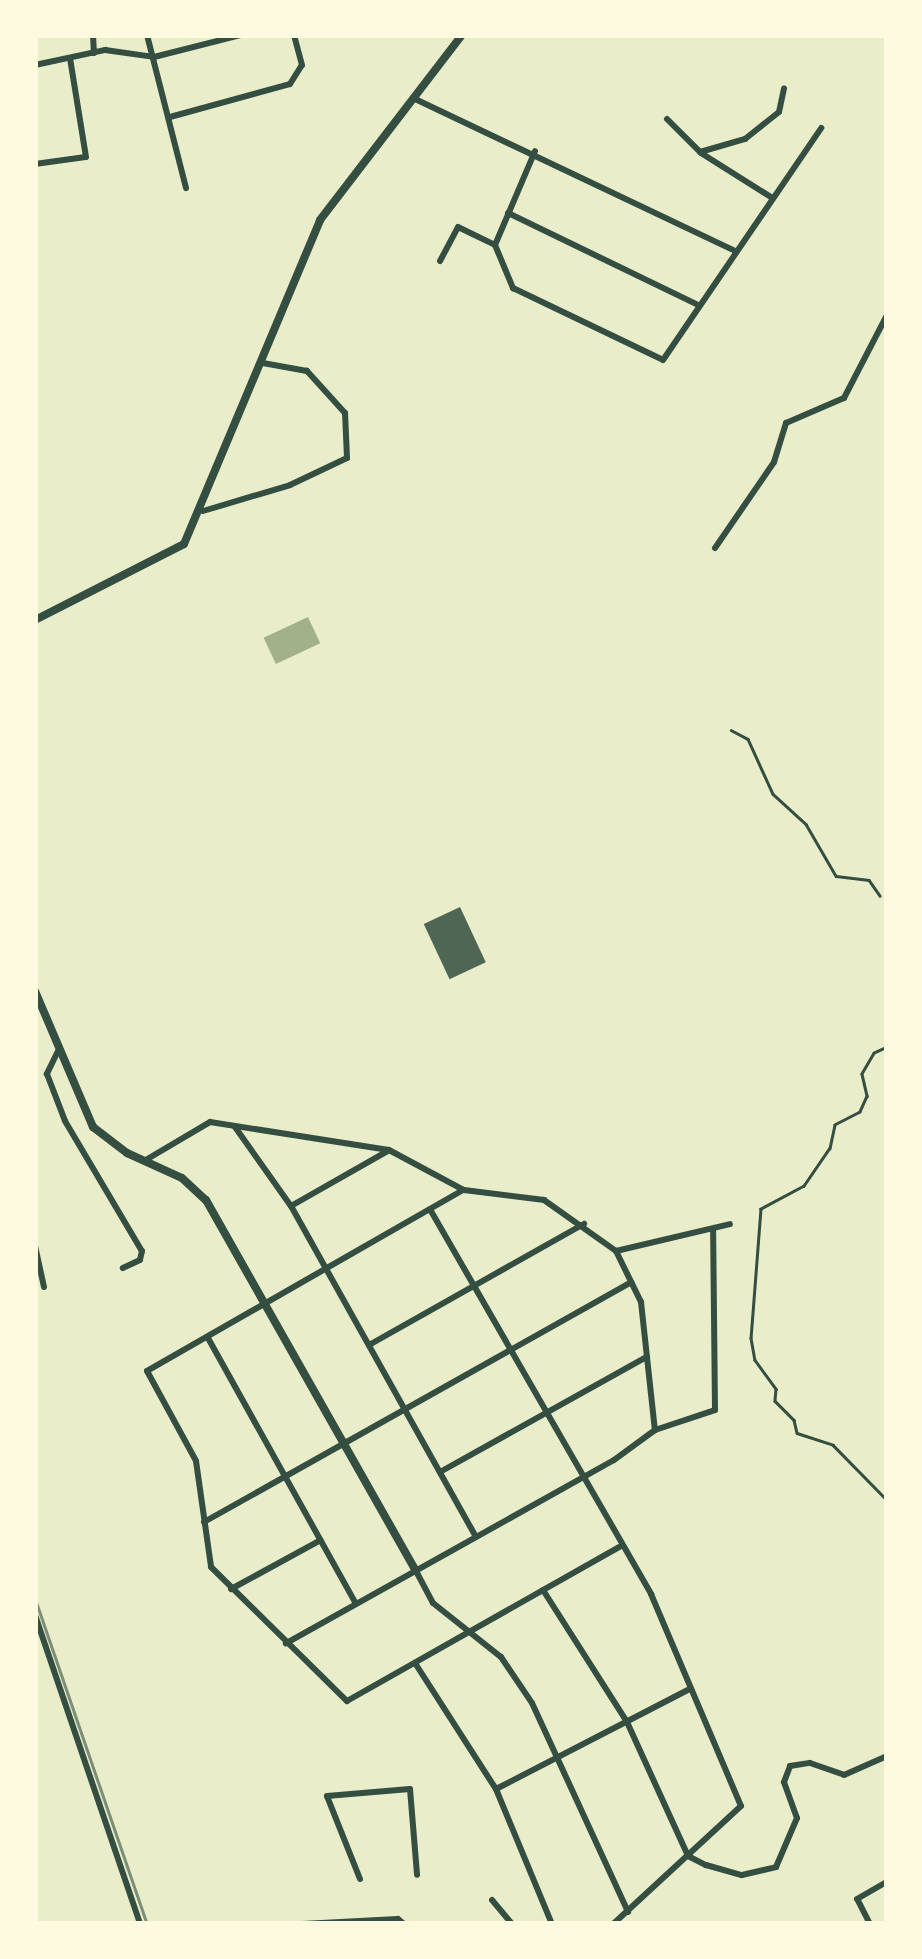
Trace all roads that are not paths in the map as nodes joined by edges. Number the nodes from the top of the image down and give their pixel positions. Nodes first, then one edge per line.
1 (94, 35) edge
2 (147, 35) edge
3 (241, 35) edge
4 (294, 35) edge
5 (462, 35) edge
6 (94, 53) junction
7 (70, 58) junction
8 (154, 58) junction
9 (35, 65) edge
10 (784, 90) dead end
11 (413, 98) junction
12 (170, 117) junction
13 (668, 119) dead end
14 (821, 128) dead end
15 (534, 152) junction
16 (700, 152) junction
17 (35, 164) edge
18 (186, 188) dead end
19 (772, 197) junction
20 (508, 214) junction
21 (495, 245) junction
22 (735, 251) junction
23 (440, 260) dead end
24 (698, 305) junction
25 (887, 315) edge
26 (264, 363) junction
27 (203, 511) junction
28 (715, 548) dead end
29 (35, 620) edge
30 (35, 991) edge
31 (59, 1049) junction
32 (235, 1126) junction
33 (389, 1150) junction
34 (144, 1161) junction
35 (464, 1190) junction
36 (291, 1206) junction
37 (431, 1211) junction
38 (584, 1224) junction
39 (730, 1224) dead end
40 (713, 1231) junction
41 (35, 1246) edge
42 (616, 1251) junction
43 (124, 1268) dead end
44 (327, 1271) junction
45 (631, 1282) junction
46 (473, 1286) junction
47 (44, 1287) dead end
48 (266, 1305) junction
49 (208, 1338) junction
50 (368, 1345) junction
51 (509, 1350) junction
52 (647, 1357) junction
53 (405, 1410) junction
54 (544, 1414) junction
55 (655, 1430) junction
56 (344, 1443) junction
57 (440, 1472) junction
58 (286, 1477) junction
59 (581, 1478) junction
60 (203, 1523) junction
61 (476, 1537) junction
62 (321, 1540) junction
63 (619, 1548) junction
64 (416, 1571) junction
65 (231, 1589) junction
66 (543, 1590) junction
67 (356, 1604) junction
68 (35, 1615) edge
69 (473, 1630) junction
70 (286, 1643) junction
71 (415, 1663) junction
72 (690, 1689) junction
73 (627, 1722) junction
74 (560, 1756) junction
75 (887, 1756) edge
76 (496, 1790) junction
77 (688, 1856) junction
78 (417, 1876) dead end
79 (360, 1879) dead end
80 (887, 1882) edge
81 (492, 1900) dead end
82 (628, 1912) junction
83 (140, 1924) edge
84 (302, 1924) edge
85 (404, 1924) edge
86 (512, 1924) edge
87 (552, 1924) edge
88 (613, 1924) edge
89 (870, 1924) edge

1 - 6 street
2 - 8 street
3 - 8 street
4 - 12 street
5 - 11 street
6 - 7 street
6 - 8 street
7 - 9 street
7 - 17 street
8 - 12 street
10 - 16 street
11 - 15 street
11 - 26 street
12 - 18 street
13 - 16 street
14 - 19 street
15 - 20 street
15 - 22 street
16 - 19 street
19 - 22 street
20 - 21 street
20 - 24 street
21 - 23 street
21 - 24 street
22 - 24 street
25 - 28 street
26 - 27 street
26 - 27 street
27 - 29 street
30 - 31 street
31 - 34 street
31 - 43 street
32 - 33 street
32 - 34 street
32 - 36 street
33 - 35 street
33 - 36 street
34 - 48 street
35 - 37 street
35 - 38 street
36 - 44 street
37 - 44 street
37 - 46 street
38 - 42 street
38 - 46 street
39 - 40 street
40 - 42 street
40 - 55 street
41 - 47 street
42 - 45 street
44 - 48 street
44 - 50 street
45 - 51 street
45 - 52 street
46 - 50 street
46 - 51 street
48 - 49 street
48 - 56 street
49 - 58 street
49 - 60 street
50 - 53 street
51 - 53 street
51 - 54 street
52 - 54 street
52 - 55 street
53 - 56 street
53 - 57 street
54 - 57 street
54 - 59 street
55 - 59 street
56 - 58 street
56 - 64 street
57 - 61 street
58 - 60 street
58 - 62 street
59 - 61 street
59 - 63 street
60 - 65 street
61 - 64 street
62 - 65 street
62 - 67 street
63 - 66 street
63 - 72 street
64 - 67 street
64 - 69 street
65 - 70 street
66 - 69 street
66 - 73 street
67 - 70 street
68 - 83 street
69 - 71 street
69 - 74 street
70 - 71 street
71 - 76 street
72 - 73 street
72 - 77 street
73 - 74 street
73 - 77 street
74 - 76 street
74 - 82 street
75 - 77 street
76 - 87 street
77 - 82 street
78 - 79 street
80 - 89 street
81 - 86 street
82 - 88 street
84 - 85 street

